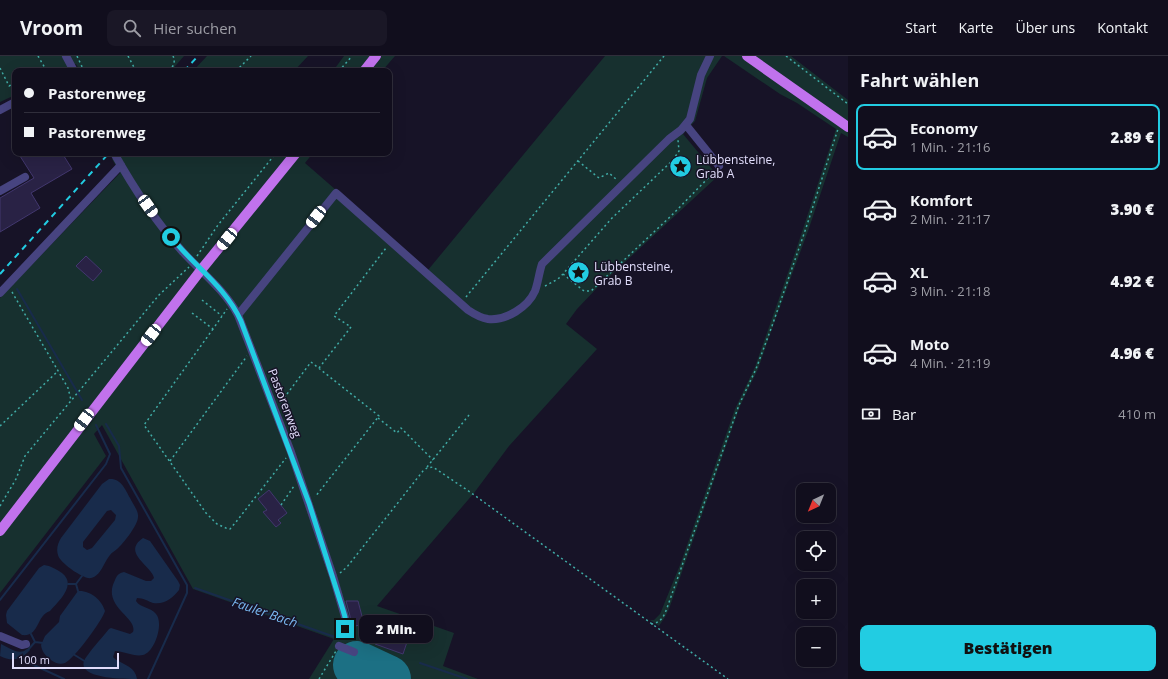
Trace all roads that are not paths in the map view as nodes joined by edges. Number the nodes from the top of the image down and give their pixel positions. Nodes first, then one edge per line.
1 (66, 56) edge
2 (376, 56) edge
3 (710, 56) edge
4 (747, 56) edge
5 (72, 68) edge
6 (366, 68) edge
7 (12, 104) edge
8 (0, 110) edge
9 (844, 124) edge
10 (686, 125) junction
11 (116, 156) edge
12 (294, 156) edge
13 (120, 165) junction
14 (719, 166) road end
15 (25, 177) dead end
16 (0, 191) edge
17 (201, 270) junction
18 (0, 293) edge
19 (238, 314) junction
20 (0, 531) edge
21 (0, 636) edge
22 (344, 636) dead end
23 (26, 644) dead end
24 (339, 646) road end
25 (354, 652) dead end

1 - 5 street
2 - 6 main road
3 - 10 street
4 - 9 main road
7 - 8 street
10 - 14 street
10 - 19 street
11 - 13 street, Pastorenweg
12 - 17 main road
13 - 17 street, Pastorenweg
13 - 18 street
15 - 16 street
17 - 19 street, Pastorenweg
17 - 20 main road
19 - 22 street, Pastorenweg
21 - 23 street
24 - 25 street

